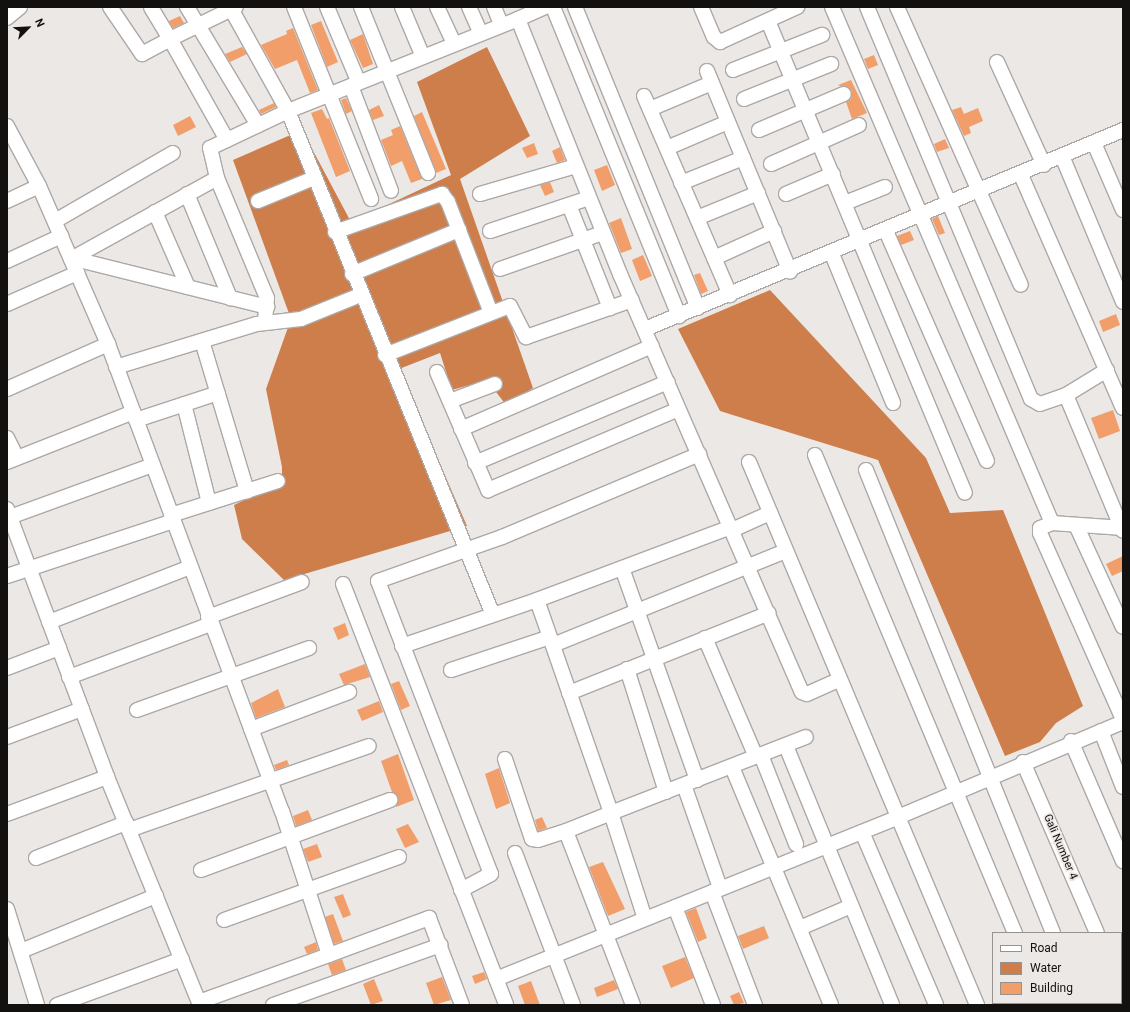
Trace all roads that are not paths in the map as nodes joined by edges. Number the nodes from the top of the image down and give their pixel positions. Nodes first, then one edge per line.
1 (20, 7) edge
2 (110, 7) edge
3 (151, 7) edge
4 (187, 7) edge
5 (294, 7) edge
6 (327, 7) edge
7 (361, 7) edge
8 (402, 7) edge
9 (437, 7) edge
10 (469, 7) edge
11 (494, 7) edge
12 (545, 7) edge
13 (553, 7) edge
14 (575, 7) edge
15 (701, 7) edge
16 (796, 7) edge
17 (832, 7) edge
18 (867, 7) edge
19 (897, 7) edge
20 (232, 8) edge
21 (7, 18) edge
22 (518, 19) junction
23 (768, 21) junction
24 (501, 24) junction
25 (198, 25) junction
26 (480, 32) junction
27 (822, 35) dead end
28 (170, 39) junction
29 (454, 44) junction
30 (780, 51) junction
31 (423, 57) junction
32 (997, 62) dead end
33 (831, 64) dead end
34 (733, 70) dead end
35 (388, 71) junction
36 (792, 79) junction
37 (355, 84) junction
38 (330, 94) junction
39 (844, 94) dead end
40 (744, 99) dead end
41 (288, 111) junction
42 (806, 111) junction
43 (728, 122) junction
44 (258, 125) junction
45 (859, 125) dead end
46 (7, 126) edge
47 (759, 130) dead end
48 (1123, 130) edge
49 (227, 140) junction
50 (819, 142) junction
51 (1094, 143) junction
52 (667, 148) junction
53 (173, 153) dead end
54 (1062, 156) junction
55 (743, 158) junction
56 (771, 164) dead end
57 (1044, 165) junction
58 (576, 166) junction
59 (428, 173) dead end
60 (833, 174) junction
61 (1022, 175) junction
62 (217, 178) junction
63 (314, 178) junction
64 (682, 183) junction
65 (39, 186) junction
66 (884, 186) dead end
67 (391, 191) dead end
68 (758, 193) junction
69 (978, 193) junction
70 (187, 194) junction
71 (480, 194) dead end
72 (786, 194) dead end
73 (589, 198) junction
74 (371, 200) dead end
75 (7, 201) edge
76 (258, 201) dead end
77 (845, 204) junction
78 (569, 205) junction
79 (949, 205) junction
80 (1123, 210) edge
81 (155, 212) junction
82 (922, 216) junction
83 (697, 218) junction
84 (55, 221) junction
85 (459, 230) junction
86 (490, 231) dead end
87 (774, 231) junction
88 (886, 231) junction
89 (335, 232) junction
90 (603, 233) junction
91 (61, 236) junction
92 (582, 240) junction
93 (861, 241) junction
94 (832, 254) junction
95 (74, 258) junction
96 (714, 258) junction
97 (7, 261) edge
98 (500, 269) dead end
99 (790, 271) junction
100 (77, 272) junction
101 (352, 274) junction
102 (1021, 285) dead end
103 (188, 287) junction
104 (360, 295) junction
105 (730, 295) junction
106 (230, 298) junction
107 (632, 300) junction
108 (1123, 302) edge
109 (7, 304) edge
110 (267, 307) junction
111 (610, 308) junction
112 (698, 308) junction
113 (491, 313) junction
114 (680, 316) junction
115 (265, 322) junction
116 (645, 329) junction
117 (202, 341) junction
118 (108, 344) junction
119 (652, 346) junction
120 (385, 355) junction
121 (116, 367) junction
122 (1107, 370) junction
123 (437, 372) dead end
124 (668, 382) junction
125 (495, 384) dead end
126 (7, 389) edge
127 (218, 393) junction
128 (1066, 395) junction
129 (450, 401) junction
130 (892, 403) dead end
131 (184, 404) junction
132 (1123, 408) edge
133 (679, 409) junction
134 (134, 416) junction
135 (461, 429) junction
136 (7, 438) edge
137 (699, 454) junction
138 (815, 455) dead end
139 (12, 460) edge
140 (987, 461) dead end
141 (749, 462) dead end
142 (475, 463) junction
143 (152, 465) junction
144 (866, 470) dead end
145 (278, 481) dead end
146 (247, 491) junction
147 (965, 493) dead end
148 (209, 503) junction
149 (770, 513) junction
150 (8, 515) edge
151 (172, 518) junction
152 (1052, 523) junction
153 (1076, 525) junction
154 (731, 528) junction
155 (1123, 529) edge
156 (467, 549) junction
157 (786, 551) junction
158 (190, 567) junction
159 (749, 567) junction
160 (622, 568) junction
161 (29, 570) junction
162 (7, 576) edge
163 (302, 582) dead end
164 (343, 584) dead end
165 (537, 600) junction
166 (637, 612) junction
167 (769, 613) junction
168 (493, 615) junction
169 (210, 621) junction
170 (49, 622) junction
171 (1123, 627) edge
172 (705, 638) junction
173 (552, 641) junction
174 (402, 646) junction
175 (59, 648) junction
176 (309, 648) dead end
177 (654, 659) junction
178 (7, 668) edge
179 (627, 669) junction
180 (452, 670) dead end
181 (70, 676) junction
182 (231, 677) junction
183 (839, 680) junction
184 (349, 692) dead end
185 (569, 693) junction
186 (82, 709) junction
187 (137, 710) dead end
188 (1123, 721) edge
189 (251, 729) junction
190 (1100, 731) junction
191 (7, 737) edge
192 (806, 738) dead end
193 (1071, 742) junction
194 (369, 746) dead end
195 (786, 746) junction
196 (758, 756) junction
197 (505, 759) dead end
198 (1023, 762) junction
199 (732, 767) junction
200 (107, 777) junction
201 (990, 778) junction
202 (271, 782) junction
203 (691, 783) junction
204 (1123, 787) edge
205 (666, 792) junction
206 (956, 793) junction
207 (390, 800) dead end
208 (611, 813) junction
209 (7, 814) edge
210 (898, 817) junction
211 (127, 827) junction
212 (566, 831) junction
213 (862, 832) junction
214 (291, 839) junction
215 (796, 844) dead end
216 (826, 846) junction
217 (515, 853) dead end
218 (399, 857) dead end
219 (36, 858) dead end
220 (1123, 861) edge
221 (774, 866) junction
222 (201, 870) dead end
223 (308, 890) junction
224 (461, 890) junction
225 (716, 890) junction
226 (156, 896) junction
227 (851, 906) junction
228 (675, 907) junction
229 (7, 909) edge
230 (645, 919) junction
231 (224, 920) dead end
232 (800, 928) junction
233 (1015, 932) edge
234 (1053, 932) edge
235 (1097, 932) edge
236 (11, 935) edge
237 (609, 936) junction
238 (441, 945) junction
239 (21, 951) junction
240 (329, 955) junction
241 (555, 956) junction
242 (182, 959) junction
243 (496, 979) junction
244 (33, 1004) edge
245 (197, 1004) edge
246 (460, 1004) edge
247 (57, 1005) edge
248 (273, 1005) edge
249 (506, 1005) edge
250 (573, 1005) edge
251 (633, 1005) edge
252 (713, 1005) edge
253 (755, 1005) edge
254 (831, 1005) edge
255 (892, 1005) edge
256 (936, 1005) edge
257 (977, 1005) edge

1 - 21 street
2 - 28 street
3 - 28 street
4 - 25 street
5 - 38 street
6 - 37 street
7 - 35 street
8 - 31 street
9 - 29 street
10 - 26 street
11 - 24 street
12 - 22 street
13 - 114 street
14 - 112 street
15 - 23 street
16 - 23 street
17 - 82 street
18 - 79 street
19 - 69 street
20 - 25 street
20 - 41 street
22 - 24 street
22 - 58 street
23 - 30 street
24 - 26 street
25 - 28 street
25 - 44 street
26 - 29 street
27 - 30 street
28 - 49 street
29 - 31 street
30 - 34 street
30 - 36 street
31 - 35 street
32 - 57 street
33 - 36 street
35 - 37 street
35 - 59 street
36 - 40 street
36 - 42 street
37 - 38 street
37 - 67 street
38 - 41 street
38 - 74 street
39 - 42 street
41 - 44 street
41 - 63 street
42 - 47 street
42 - 50 street
43 - 52 street
43 - 52 street
43 - 55 street
44 - 49 street
45 - 50 street
46 - 65 street
48 - 51 street
49 - 62 street
50 - 56 street
50 - 60 street
51 - 54 street
51 - 80 street
52 - 64 street
53 - 84 street
54 - 57 street
54 - 108 street
55 - 64 street
55 - 68 street
57 - 61 street
58 - 71 street
58 - 73 street
60 - 72 street
60 - 77 street
61 - 69 street
61 - 122 street
62 - 70 street
62 - 110 street
63 - 76 street
63 - 89 street
64 - 83 street
65 - 75 street
65 - 84 street
66 - 77 street
68 - 83 street
68 - 87 street
69 - 79 street
69 - 102 street
70 - 81 street
70 - 106 street
73 - 78 street
73 - 90 street
77 - 93 street
78 - 86 street
78 - 92 street
79 - 82 street
79 - 128 street
81 - 95 street
81 - 103 street
82 - 88 street
82 - 152 street
83 - 96 street
84 - 91 street
85 - 89 street
85 - 101 street
85 - 113 street
87 - 96 street
87 - 99 street
88 - 93 street
88 - 140 street
89 - 101 street
90 - 92 street
90 - 107 street
91 - 95 street
91 - 97 street
92 - 98 street
92 - 111 street
93 - 94 street
93 - 147 street
94 - 99 street
94 - 130 street
95 - 100 street
95 - 103 street
96 - 105 street
99 - 105 street
100 - 109 street
100 - 118 street
101 - 104 street
103 - 106 street
104 - 115 street
104 - 120 street
105 - 112 street
106 - 110 street
107 - 111 street
107 - 116 street
110 - 115 street
111 - 113 street
112 - 114 street
113 - 120 street
114 - 116 street
115 - 117 street
116 - 119 street
117 - 121 street
117 - 127 street
118 - 121 street
118 - 126 street
119 - 124 street
119 - 135 street
120 - 156 street
121 - 134 street
122 - 128 street
122 - 132 street
123 - 129 street
124 - 133 street
124 - 142 street
125 - 129 street
127 - 131 street
127 - 146 street
128 - 155 street
129 - 135 street
131 - 134 street
131 - 148 street
133 - 137 street
133 - 142 street
134 - 139 street
134 - 143 street
135 - 142 street
136 - 139 street
137 - 154 street
137 - 156 street
138 - 206 street
141 - 149 street
143 - 150 street
143 - 151 street
144 - 201 street
145 - 146 street
146 - 148 street
148 - 151 street
149 - 154 street
149 - 157 street
150 - 161 street
151 - 158 street
151 - 161 street
152 - 153 street
152 - 188 street
153 - 155 street
153 - 171 street
154 - 159 street
154 - 160 street
156 - 168 street
156 - 174 street
157 - 159 street
157 - 183 street
158 - 169 street
158 - 170 street
159 - 166 street
159 - 167 street
160 - 165 street
160 - 166 street
161 - 162 street
161 - 170 street
163 - 169 street
164 - 224 street
165 - 168 street
165 - 173 street
166 - 173 street
166 - 177 street
167 - 172 street
167 - 183 street
168 - 174 street
169 - 181 street
169 - 182 street
170 - 175 street
172 - 177 street
172 - 196 street
173 - 180 street
173 - 185 street
174 - 224 street
175 - 178 street
175 - 181 street
176 - 182 street
177 - 179 street
177 - 203 street
179 - 185 street
179 - 205 street
181 - 186 street
182 - 187 street
182 - 189 street
183 - 210 street
184 - 189 street
185 - 208 street
186 - 191 street
186 - 200 street
188 - 190 street
189 - 202 street
190 - 193 street
190 - 204 street
192 - 195 street
193 - 198 street
193 - 220 street
194 - 202 street
195 - 196 street
195 - 216 street
196 - 199 street
196 - 215 street
197 - 212 street
198 - 201 street
198 - 235 street, Gali Number 4
199 - 203 street
199 - 221 street
200 - 209 street
200 - 211 street
201 - 206 street
201 - 234 street
202 - 211 street
202 - 214 street
203 - 205 street
203 - 225 street
205 - 208 street
206 - 210 street
206 - 233 street
207 - 214 street
208 - 212 street
208 - 230 street
210 - 213 street
210 - 257 street
211 - 219 street
211 - 226 street
212 - 237 street
213 - 216 street
213 - 256 street
214 - 222 street
214 - 223 street
216 - 221 street
216 - 227 street
217 - 241 street
218 - 223 street
221 - 225 street
221 - 232 street
223 - 231 street
223 - 240 street
224 - 243 street
225 - 228 street
225 - 253 street
226 - 239 street
226 - 242 street
227 - 232 street
227 - 255 street
228 - 230 street
228 - 252 street
229 - 236 street
230 - 237 street
232 - 254 street
236 - 239 street
237 - 241 street
237 - 251 street
238 - 240 street
238 - 246 street
238 - 248 street
239 - 244 street
240 - 245 street
241 - 243 street
241 - 250 street
242 - 245 street
242 - 247 street
243 - 249 street

